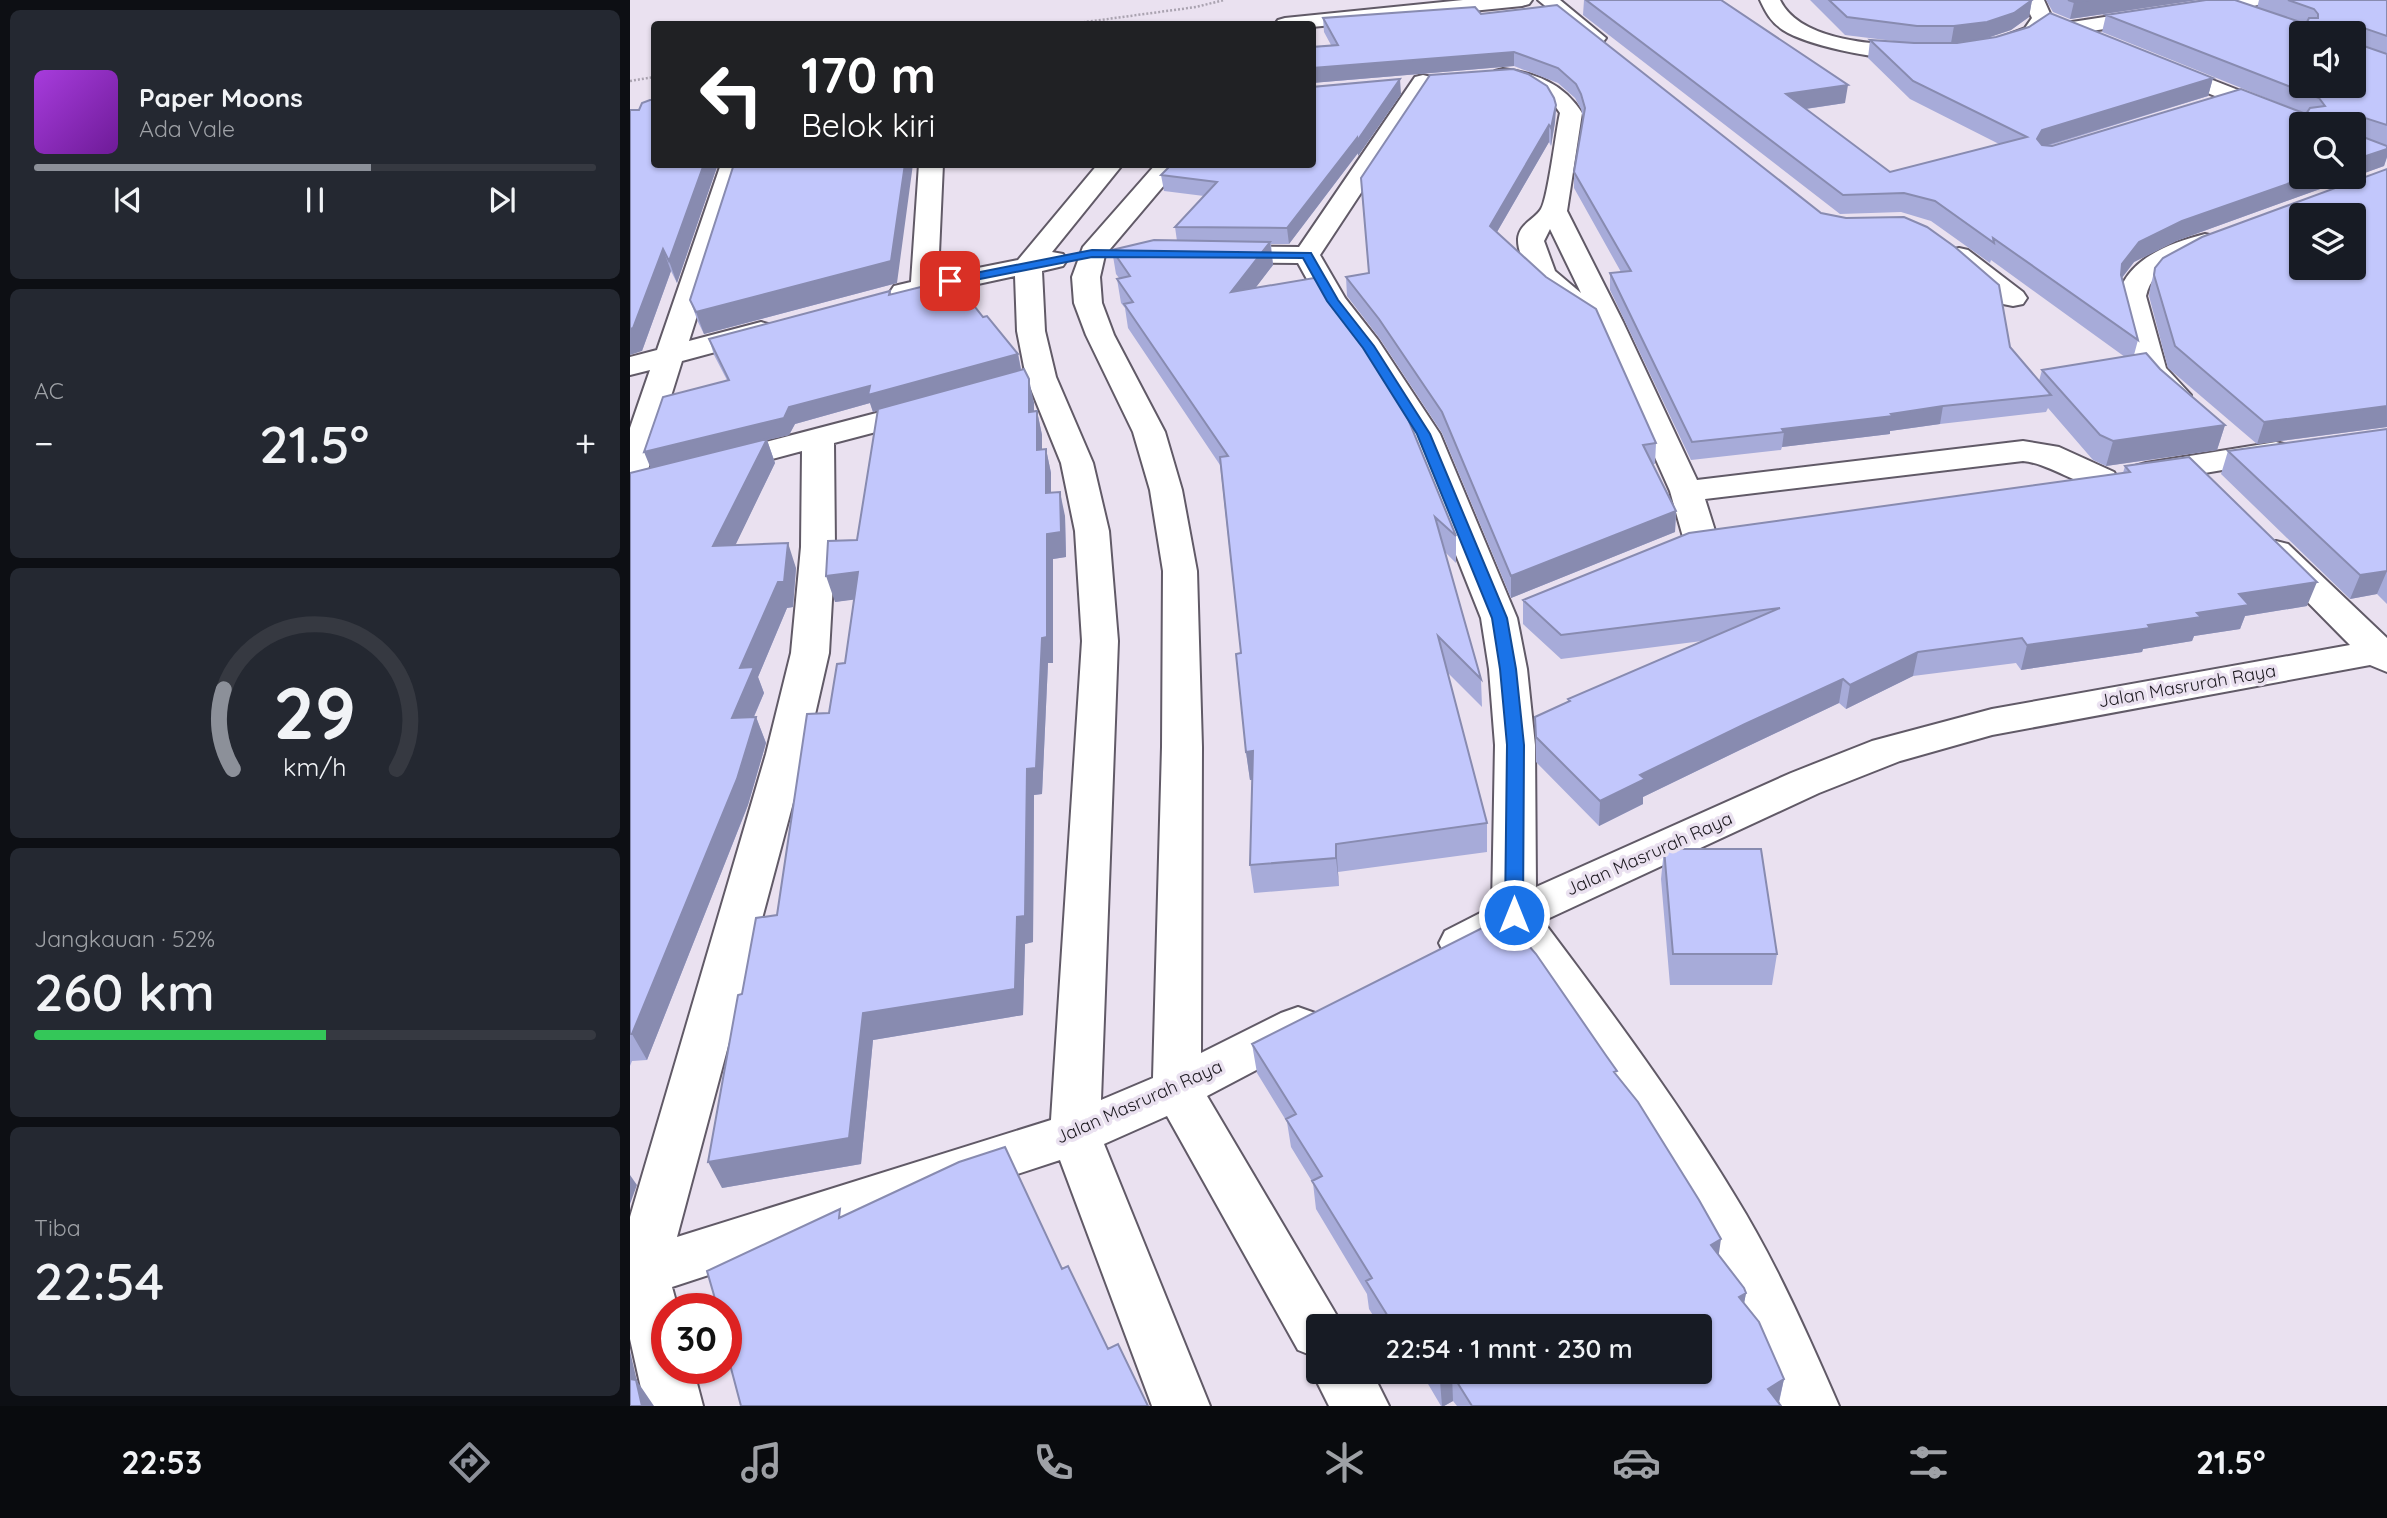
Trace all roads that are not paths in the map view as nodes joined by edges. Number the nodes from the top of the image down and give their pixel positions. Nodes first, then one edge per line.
1 (1522, 0) edge
2 (1548, 0) edge
3 (1767, 1) edge
4 (2255, 8) edge
5 (2037, 9) edge
6 (1315, 21) edge
7 (2071, 28) junction
8 (2105, 42) edge
9 (1613, 51) edge
10 (1972, 51) edge
11 (1939, 53) edge
12 (2141, 57) edge
13 (1476, 78) edge
14 (1423, 83) edge
15 (2236, 97) junction
16 (2199, 109) edge
17 (2289, 118) edge
18 (732, 168) edge
19 (931, 168) edge
20 (1108, 168) edge
21 (1167, 168) edge
22 (1554, 211) junction
23 (2224, 235) edge
24 (1941, 243) edge
25 (1106, 253) junction
26 (1186, 254) edge
27 (1307, 255) junction
28 (1028, 265) junction
29 (924, 287) junction
30 (884, 298) edge
31 (2013, 298) dead end
32 (1609, 322) junction
33 (790, 323) edge
34 (670, 356) junction
35 (630, 366) edge
36 (949, 403) edge
37 (2194, 411) edge
38 (818, 440) junction
39 (2311, 448) edge
40 (2190, 466) junction
41 (630, 475) edge
42 (2102, 479) junction
43 (630, 487) edge
44 (2049, 487) edge
45 (1686, 491) junction
46 (2219, 495) edge
47 (2249, 525) edge
48 (1701, 539) edge
49 (2384, 654) edge
50 (1514, 915) junction
51 (1430, 958) edge
52 (1334, 1008) edge
53 (1177, 1089) junction
54 (1075, 1134) junction
55 (635, 1273) edge
56 (1308, 1314) edge
57 (1347, 1384) edge
58 (674, 1406) edge
59 (1181, 1406) edge
60 (1360, 1406) edge
61 (1810, 1406) edge

1 - 6 street
2 - 9 street
3 - 11 street
4 - 7 street
5 - 7 street
5 - 10 street
7 - 8 street
12 - 15 street
13 - 22 street
14 - 27 street
15 - 16 street
15 - 17 street
18 - 34 street
19 - 29 street
20 - 28 street
21 - 25 street
22 - 32 street
22 - 32 street
23 - 37 street
24 - 31 street
25 - 28 street
25 - 53 street
26 - 27 street
27 - 50 street
28 - 29 street
28 - 54 street
29 - 30 street
32 - 45 street
33 - 34 street
34 - 35 street
34 - 41 street
36 - 38 street
38 - 43 street
38 - 55 street
39 - 40 street
40 - 42 street
40 - 46 street
42 - 44 street
42 - 45 street
45 - 48 street
47 - 49 street
49 - 50 street, Jalan Masrurah Raya
50 - 51 street, Jalan Masrurah Raya
50 - 61 street
52 - 53 street, Jalan Masrurah Raya
53 - 54 street, Jalan Masrurah Raya
53 - 56 street
54 - 55 street, Jalan Masrurah Raya
54 - 59 street
55 - 58 street
57 - 60 street

